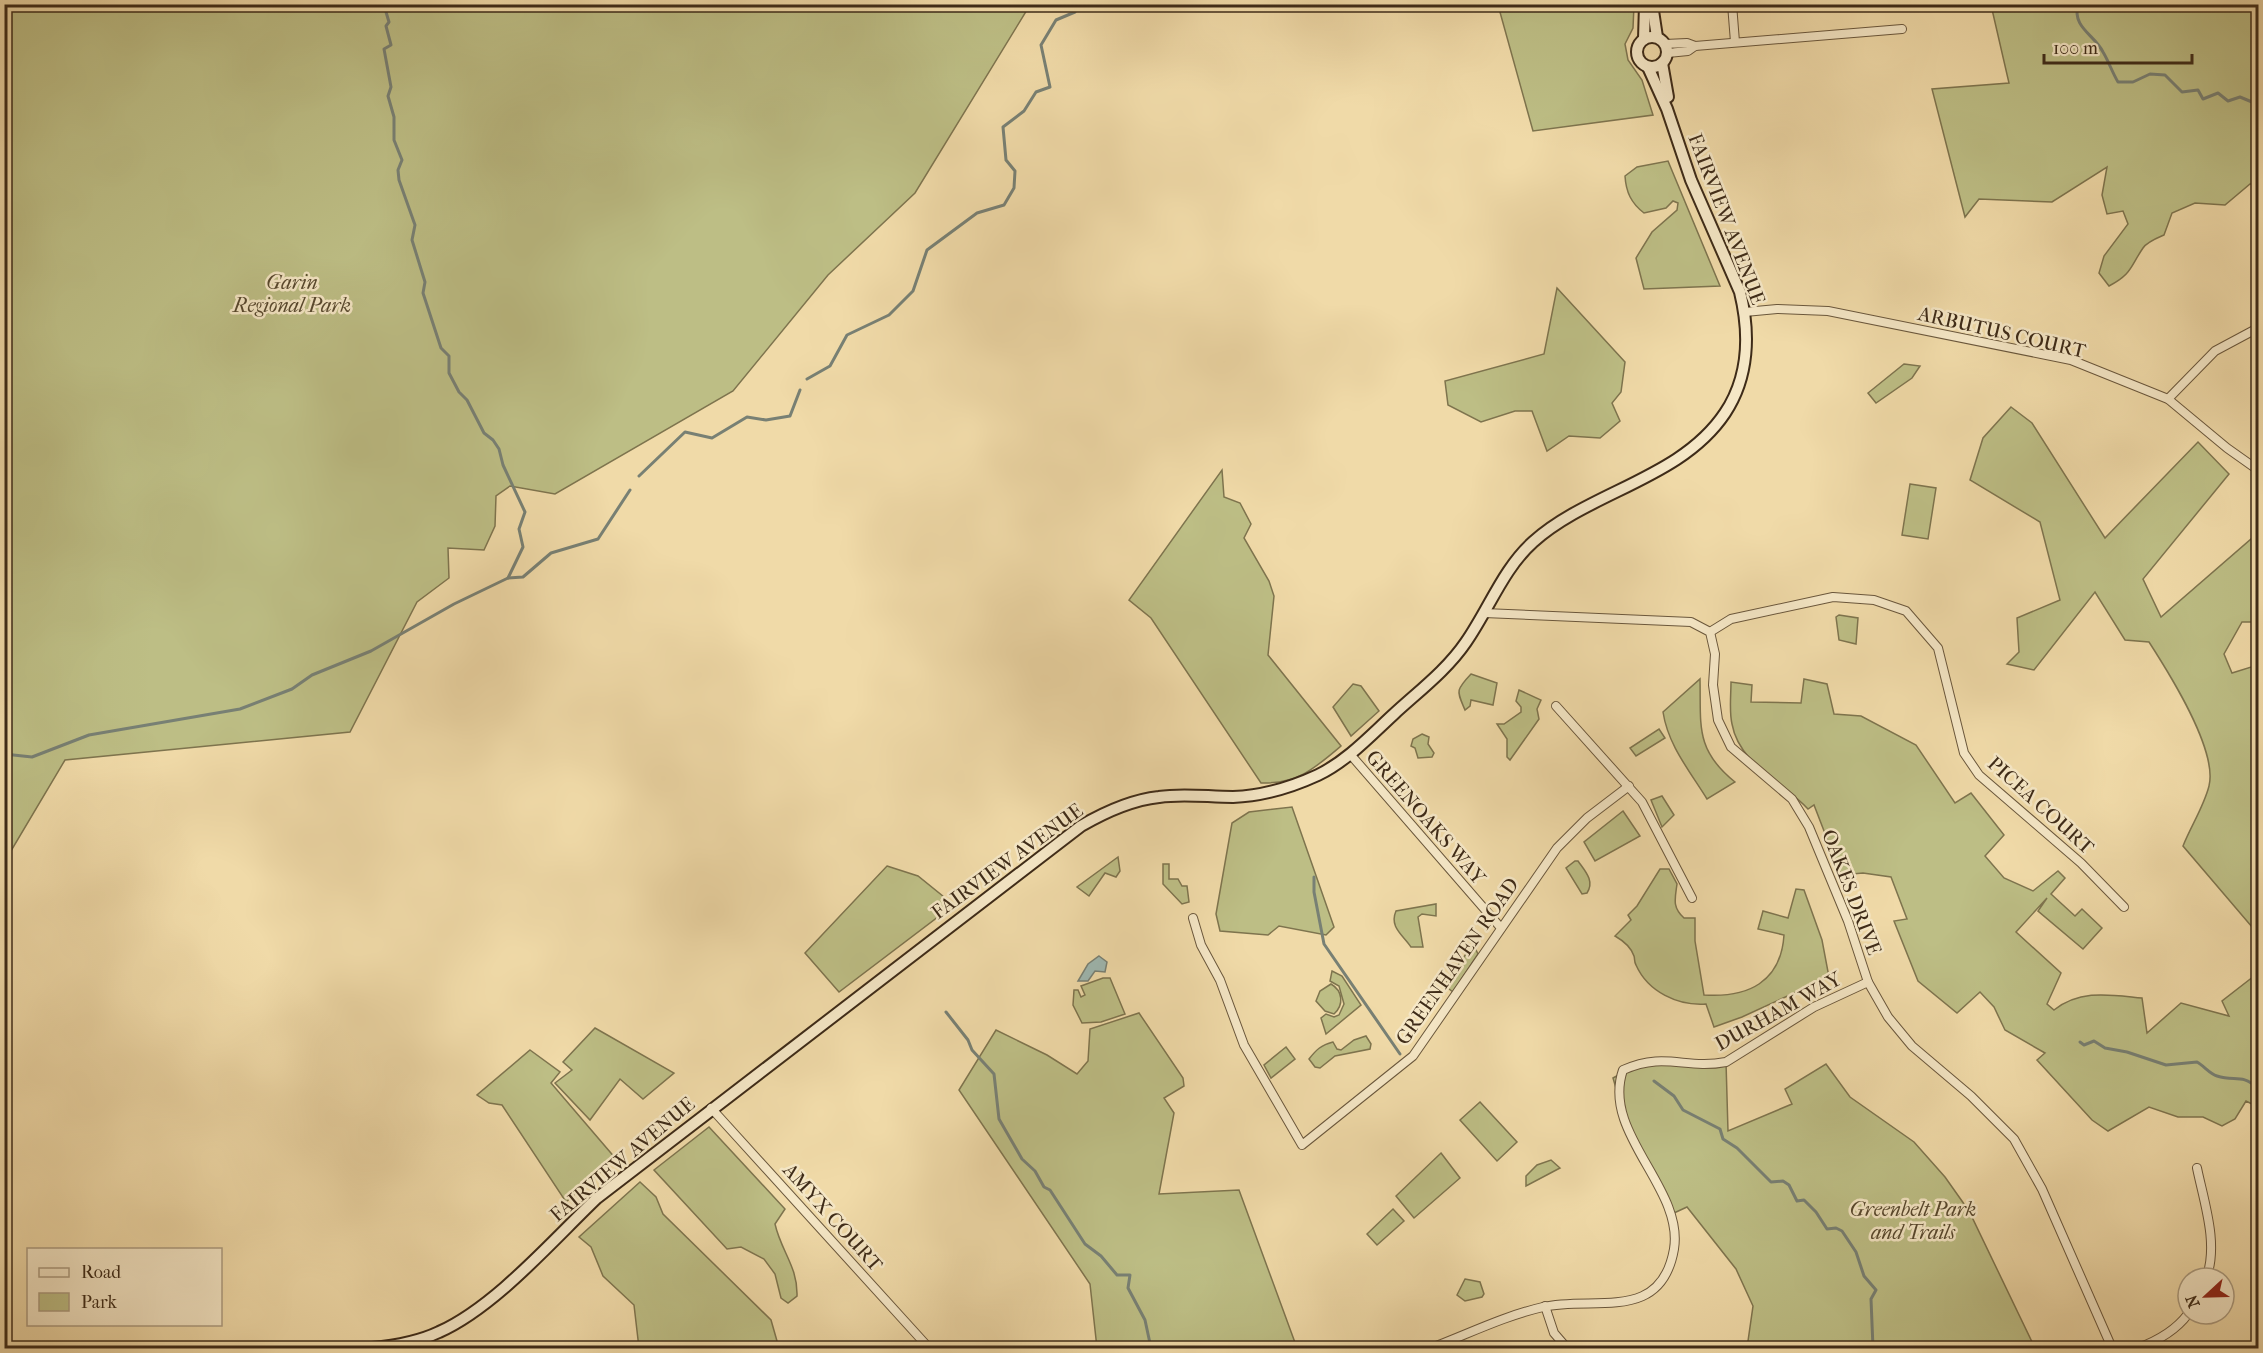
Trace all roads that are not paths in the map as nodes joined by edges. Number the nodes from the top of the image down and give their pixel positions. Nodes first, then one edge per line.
1 (1645, 4) edge
2 (1652, 4) edge
3 (1732, 4) edge
4 (1902, 29) dead end
5 (1644, 39) junction
6 (1735, 42) junction
7 (1663, 49) junction
8 (1648, 67) junction
9 (1667, 110) junction
10 (1745, 312) junction
11 (2259, 328) edge
12 (2168, 399) junction
13 (2259, 470) edge
14 (1484, 613) junction
15 (1710, 632) junction
16 (1556, 706) dead end
17 (1350, 754) junction
18 (1629, 786) junction
19 (1692, 898) dead end
20 (2124, 907) dead end
21 (1194, 918) dead end
22 (1501, 928) junction
23 (1868, 982) junction
24 (711, 1108) junction
25 (2197, 1168) dead end
26 (2211, 1266) edge
27 (1545, 1306) junction
28 (2176, 1326) edge
29 (372, 1348) edge
30 (929, 1348) edge
31 (1431, 1348) edge
32 (1567, 1348) edge
33 (2112, 1348) edge
34 (2138, 1348) edge

1 - 5 main road
2 - 7 main road, FAIRVIEW AVENUE
3 - 6 street
4 - 6 street
5 - 7 main road
5 - 8 main road, FAIRVIEW AVENUE
6 - 7 street
7 - 8 main road
7 - 9 main road, FAIRVIEW AVENUE
8 - 9 main road, FAIRVIEW AVENUE
9 - 10 main road, FAIRVIEW AVENUE
10 - 12 street, ARBUTUS COURT
10 - 14 main road, FAIRVIEW AVENUE
11 - 12 street
12 - 13 street, ARBUTUS COURT
14 - 15 street
14 - 17 main road, FAIRVIEW AVENUE
15 - 20 street, PICEA COURT
15 - 23 street, OAKES DRIVE
16 - 18 street
17 - 22 street, GREENOAKS WAY
17 - 24 main road, FAIRVIEW AVENUE
18 - 19 street
18 - 22 street, GREENHAVEN ROAD
21 - 22 street, GREENHAVEN ROAD
23 - 27 street, DURHAM WAY
23 - 33 street, OAKES DRIVE
24 - 29 main road, FAIRVIEW AVENUE
24 - 30 street, AMYX COURT
25 - 26 street
27 - 31 street, DURHAM WAY
27 - 32 street
28 - 34 street

